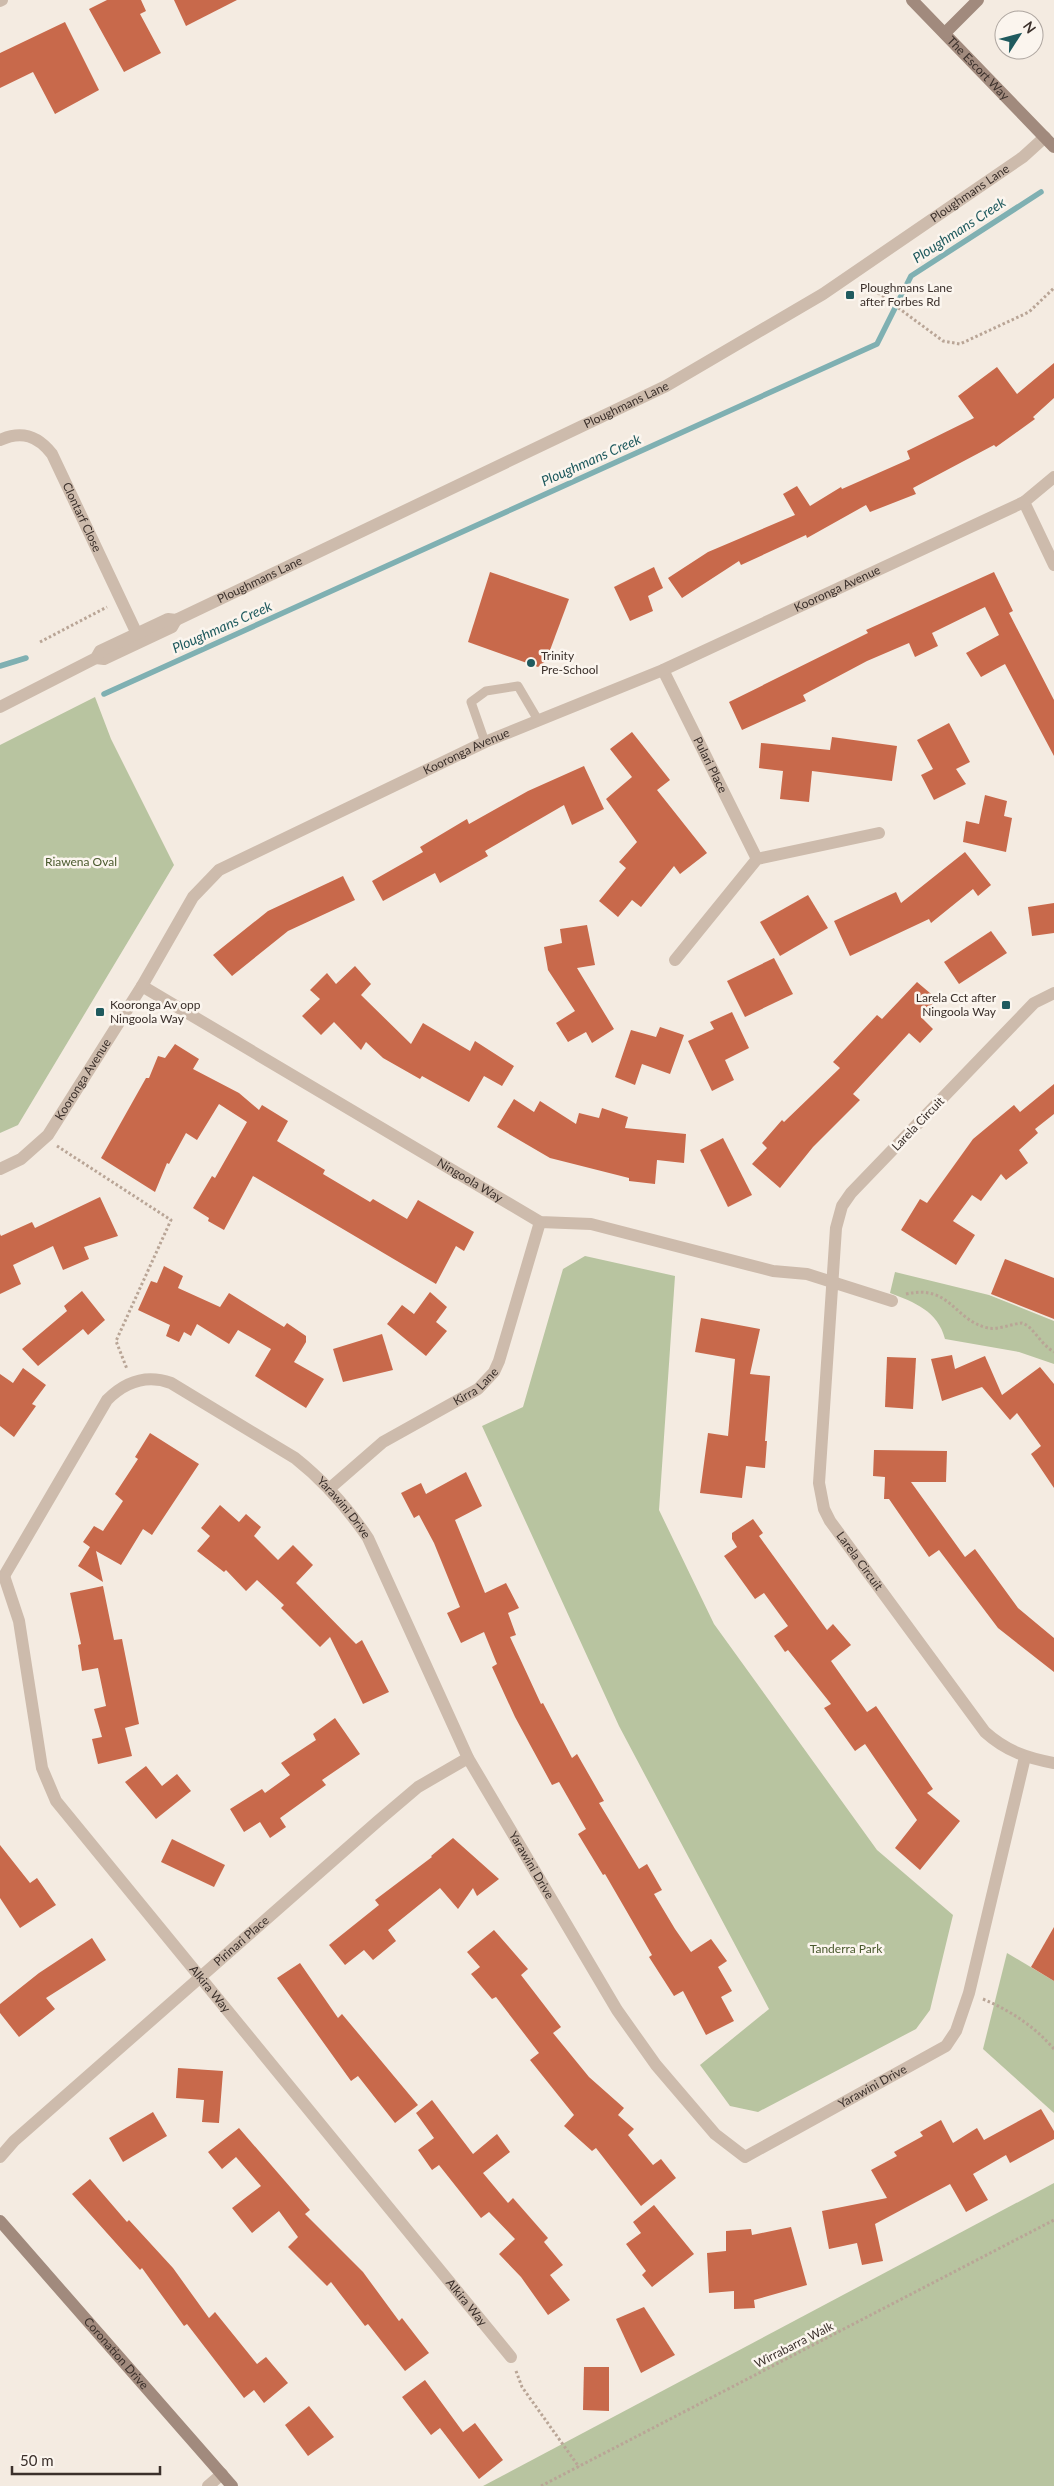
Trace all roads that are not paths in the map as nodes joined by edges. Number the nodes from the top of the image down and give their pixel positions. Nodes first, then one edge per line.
1 (912, 0) edge
2 (978, 0) edge
3 (945, 33) junction
4 (1045, 137) junction
5 (1054, 147) edge
6 (0, 440) edge
7 (1054, 477) edge
8 (1024, 502) junction
9 (1054, 565) edge
10 (176, 620) junction
11 (137, 634) junction
12 (96, 658) junction
13 (663, 670) junction
14 (0, 707) edge
15 (538, 720) junction
16 (485, 742) junction
17 (879, 833) dead end
18 (757, 859) junction
19 (675, 960) dead end
20 (142, 986) junction
21 (1054, 993) edge
22 (0, 1169) edge
23 (540, 1222) junction
24 (833, 1283) junction
25 (892, 1301) road end
26 (329, 1489) junction
27 (2, 1576) edge
28 (1025, 1757) junction
29 (468, 1758) junction
30 (1054, 1763) edge
31 (201, 1978) junction
32 (0, 2157) edge
33 (0, 2221) edge
34 (511, 2356) road end
35 (222, 2474) junction
36 (208, 2486) edge
37 (232, 2486) edge

1 - 3 main road, The Escort Way
2 - 3 main road
3 - 4 main road, The Escort Way
4 - 5 main road, The Escort Way
4 - 10 street, Ploughmans Lane
6 - 11 street, Clontarf Close
7 - 8 street, Kooronga Avenue
8 - 9 street
8 - 13 street, Kooronga Avenue
10 - 11 street, Ploughmans Lane
10 - 12 street, Ploughmans Lane
11 - 12 street, Ploughmans Lane
12 - 14 street, Ploughmans Lane
13 - 15 street, Kooronga Avenue
13 - 18 street, Pulari Place
15 - 16 street, Kooronga Avenue
15 - 16 lane
16 - 20 street, Kooronga Avenue
17 - 18 street
18 - 19 street
20 - 22 street, Kooronga Avenue
20 - 23 street, Ningoola Way
21 - 24 street, Larela Circuit
23 - 24 street, Ningoola Way
23 - 26 street, Kirra Lane
24 - 25 street
24 - 28 street, Larela Circuit
26 - 27 street, Yarawini Drive
26 - 29 street, Yarawini Drive
27 - 31 street, Alkira Way
28 - 29 street, Yarawini Drive
28 - 30 street, Larela Circuit
29 - 31 street, Pirinari Place
31 - 32 street, Pirinari Place
31 - 34 street, Alkira Way
33 - 35 main road, Coronation Drive
35 - 36 street
35 - 37 main road, Coronation Drive

